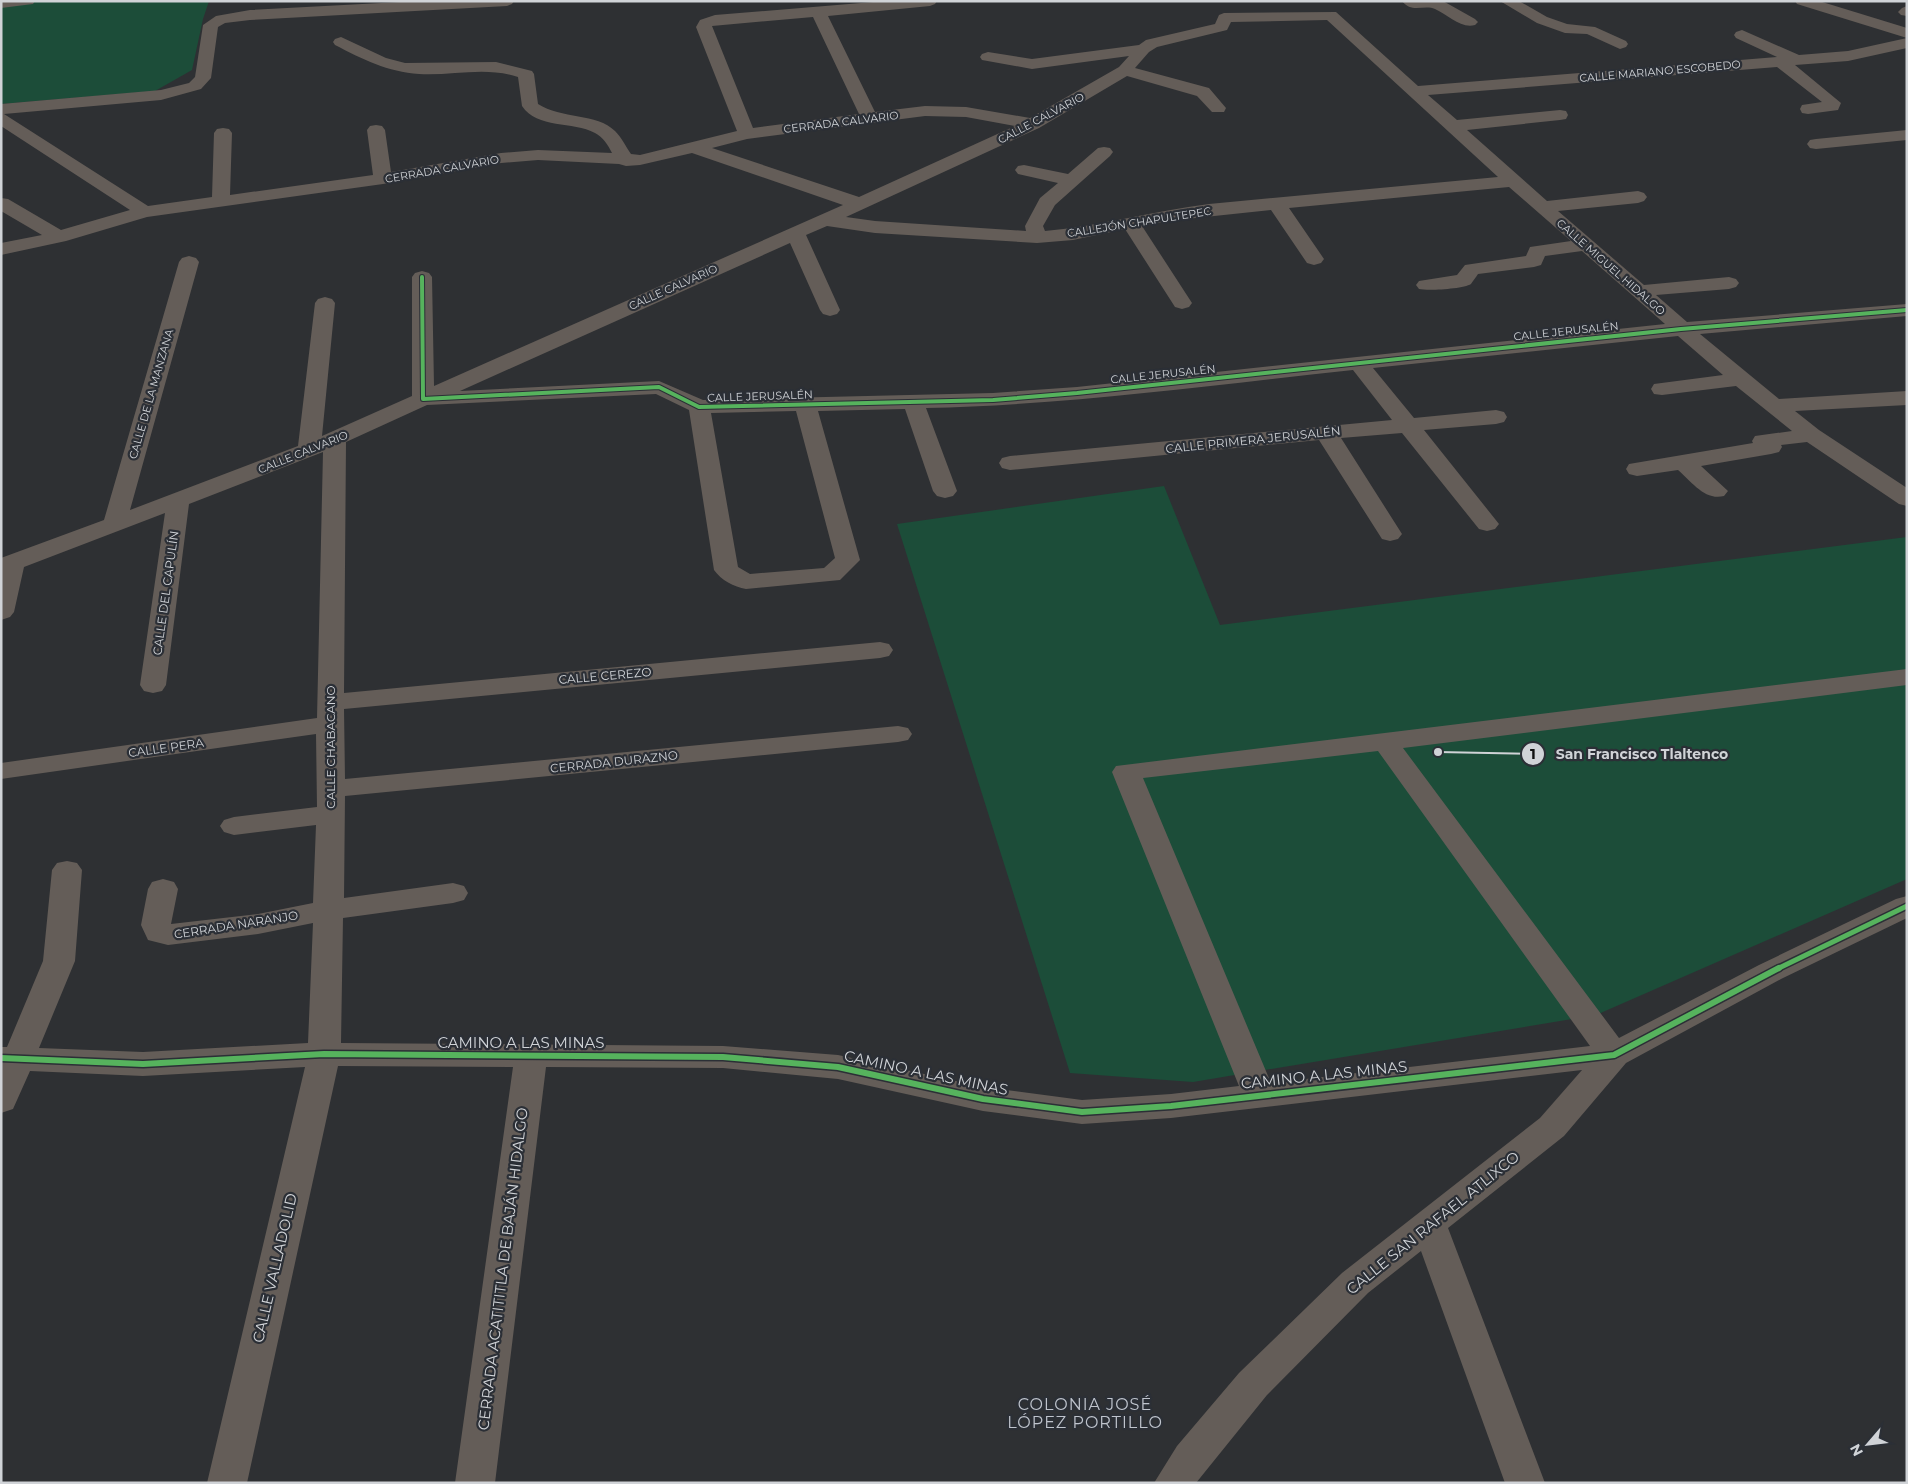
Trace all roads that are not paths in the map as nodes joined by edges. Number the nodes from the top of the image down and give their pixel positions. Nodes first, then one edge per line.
1 (28, 1) edge
2 (508, 1) edge
3 (930, 1) edge
4 (1409, 1) edge
5 (1507, 1) edge
6 (1802, 1) edge
7 (1, 3) edge
8 (250, 8) edge
9 (1336, 10) joint
10 (818, 12) junction
11 (1470, 22) dead end
12 (1907, 33) edge
13 (1742, 35) dead end
14 (341, 42) dead end
15 (1907, 43) edge
16 (1620, 44) dead end
17 (1143, 49) junction
18 (988, 57) dead end
19 (1788, 60) junction
20 (1125, 70) junction
21 (1413, 91) junction
22 (1218, 108) dead end
23 (1, 109) edge
24 (1808, 109) dead end
25 (1560, 115) dead end
26 (1, 118) edge
27 (869, 118) junction
28 (1033, 124) junction
29 (1452, 126) junction
30 (376, 130) dead end
31 (223, 133) dead end
32 (747, 134) junction
33 (1907, 135) edge
34 (1816, 144) dead end
35 (695, 148) junction
36 (1104, 152) dead end
37 (626, 160) junction
38 (1024, 170) dead end
39 (383, 179) junction
40 (1072, 180) junction
41 (1513, 181) junction
42 (1638, 197) dead end
43 (221, 201) junction
44 (1276, 203) junction
45 (1, 204) edge
46 (860, 204) junction
47 (1542, 207) junction
48 (145, 212) junction
49 (825, 220) junction
50 (1130, 222) junction
51 (795, 232) junction
52 (1037, 237) junction
53 (59, 238) junction
54 (1586, 245) junction
55 (1, 249) edge
56 (1314, 259) dead end
57 (189, 262) dead end
58 (422, 277) dead end
59 (1729, 283) dead end
60 (1426, 285) dead end
61 (1638, 291) junction
62 (326, 303) dead end
63 (1182, 303) dead end
64 (830, 310) dead end
65 (1907, 310) edge
66 (1680, 328) junction
67 (1358, 363) junction
68 (1740, 380) junction
69 (1662, 389) dead end
70 (1907, 398) edge
71 (423, 399) junction
72 (913, 401) junction
73 (805, 404) junction
74 (1773, 406) junction
75 (699, 407) junction
76 (1496, 417) dead end
77 (1408, 425) junction
78 (1326, 433) junction
79 (1811, 435) junction
80 (335, 440) junction
81 (309, 450) junction
82 (1684, 462) junction
83 (1010, 463) dead end
84 (1637, 469) dead end
85 (945, 491) dead end
86 (1716, 491) dead end
87 (1907, 499) edge
88 (178, 501) junction
89 (1487, 524) dead end
90 (114, 525) junction
91 (1390, 534) dead end
92 (7, 565) edge
93 (1, 612) edge
94 (880, 650) dead end
95 (1907, 677) edge
96 (153, 685) dead end
97 (330, 713) junction
98 (898, 734) dead end
99 (1385, 742) junction
100 (1, 771) edge
101 (331, 802) junction
102 (234, 826) dead end
103 (67, 870) dead end
104 (162, 889) dead end
105 (454, 893) dead end
106 (1907, 906) edge
107 (328, 910) junction
108 (324, 1054) junction
109 (531, 1055) junction
110 (1614, 1055) junction
111 (10, 1058) edge
112 (1259, 1095) junction
113 (1, 1101) edge
114 (1429, 1224) junction
115 (227, 1483) edge
116 (475, 1483) edge
117 (1174, 1483) edge
118 (1525, 1483) edge

1 - 7 street
2 - 8 street
3 - 10 street
4 - 11 street
5 - 16 street
6 - 12 street
8 - 23 street
9 - 17 street, CALLE CALVARIO
9 - 21 street, CALLE MIGUEL HIDALGO
10 - 27 street
10 - 32 street
13 - 19 street
14 - 37 street
15 - 19 street, CALLE MARIANO ESCOBEDO
17 - 18 street
17 - 20 street, CALLE CALVARIO
19 - 21 street, CALLE MARIANO ESCOBEDO
19 - 24 street
20 - 22 street
20 - 28 street, CALLE CALVARIO
21 - 29 street, CALLE MIGUEL HIDALGO
25 - 29 street
26 - 48 street
27 - 28 street, CERRADA CALVARIO
27 - 32 street, CERRADA CALVARIO
28 - 46 street, CALLE CALVARIO
29 - 41 street, CALLE MIGUEL HIDALGO
30 - 39 street
31 - 43 street
32 - 35 street, CERRADA CALVARIO
33 - 34 street
35 - 37 street, CERRADA CALVARIO
35 - 46 street
36 - 40 street
37 - 39 street, CERRADA CALVARIO
38 - 40 street
39 - 43 street, CERRADA CALVARIO
40 - 52 street
41 - 44 street, CALLEJÓN CHAPULTEPEC
41 - 47 street, CALLE MIGUEL HIDALGO
42 - 47 street
43 - 48 street, CERRADA CALVARIO
44 - 50 street, CALLEJÓN CHAPULTEPEC
44 - 56 street
45 - 53 street
46 - 49 street, CALLE CALVARIO
47 - 54 street, CALLE MIGUEL HIDALGO
48 - 53 street, CERRADA CALVARIO
49 - 51 street, CALLE CALVARIO
49 - 52 street, CALLEJÓN CHAPULTEPEC
50 - 52 street, CALLEJÓN CHAPULTEPEC
50 - 63 street
51 - 64 street
51 - 71 street, CALLE CALVARIO
53 - 55 street, CERRADA CALVARIO
54 - 60 street
54 - 61 street, CALLE MIGUEL HIDALGO
57 - 90 street, CALLE DE LA MANZANA
58 - 71 street
59 - 61 street
61 - 66 street, CALLE MIGUEL HIDALGO
62 - 81 street
65 - 66 street, CALLE JERUSALÉN
66 - 67 street, CALLE JERUSALÉN
66 - 68 street, CALLE MIGUEL HIDALGO
67 - 72 street, CALLE JERUSALÉN
67 - 77 street
68 - 69 street
68 - 74 street, CALLE MIGUEL HIDALGO
70 - 74 street
71 - 75 street, CALLE JERUSALÉN
71 - 80 street, CALLE CALVARIO
72 - 73 street, CALLE JERUSALÉN
72 - 85 street
73 - 75 street, CALLE JERUSALÉN
73 - 75 street
74 - 79 street, CALLE MIGUEL HIDALGO
76 - 77 street, CALLE PRIMERA JERUSALÉN
77 - 78 street, CALLE PRIMERA JERUSALÉN
77 - 89 street
78 - 83 street, CALLE PRIMERA JERUSALÉN
78 - 91 street
79 - 82 street
79 - 87 street, CALLE MIGUEL HIDALGO
80 - 81 street, CALLE CALVARIO
80 - 97 street, CALLE CHABACANO
81 - 88 street, CALLE CALVARIO
82 - 84 street
82 - 86 street
88 - 90 street, CALLE CALVARIO
88 - 96 street, CALLE DEL CAPULÍN
90 - 92 street, CALLE CALVARIO
92 - 93 street
94 - 97 street, CALLE CEREZO
95 - 99 street
97 - 100 street, CALLE PERA
97 - 101 street, CALLE CHABACANO
98 - 101 street, CERRADA DURAZNO
99 - 110 street
99 - 112 street
101 - 102 street, CERRADA DURAZNO
101 - 107 street, CALLE CHABACANO
103 - 111 street
104 - 107 street, CERRADA NARANJO
105 - 107 street
106 - 110 street, CAMINO A LAS MINAS
107 - 108 street, CALLE CHABACANO
108 - 109 street, CAMINO A LAS MINAS
108 - 111 street, CAMINO A LAS MINAS
108 - 115 street, CALLE VALLADOLID
109 - 112 street, CAMINO A LAS MINAS
109 - 116 street, CERRADA ACATITITLA DE BAJÁN HIDALGO
110 - 112 street, CAMINO A LAS MINAS
110 - 114 street, CALLE SAN RAFAEL ATLIXCO
111 - 113 street
114 - 117 street, CALLE SAN RAFAEL ATLIXCO
114 - 118 street

